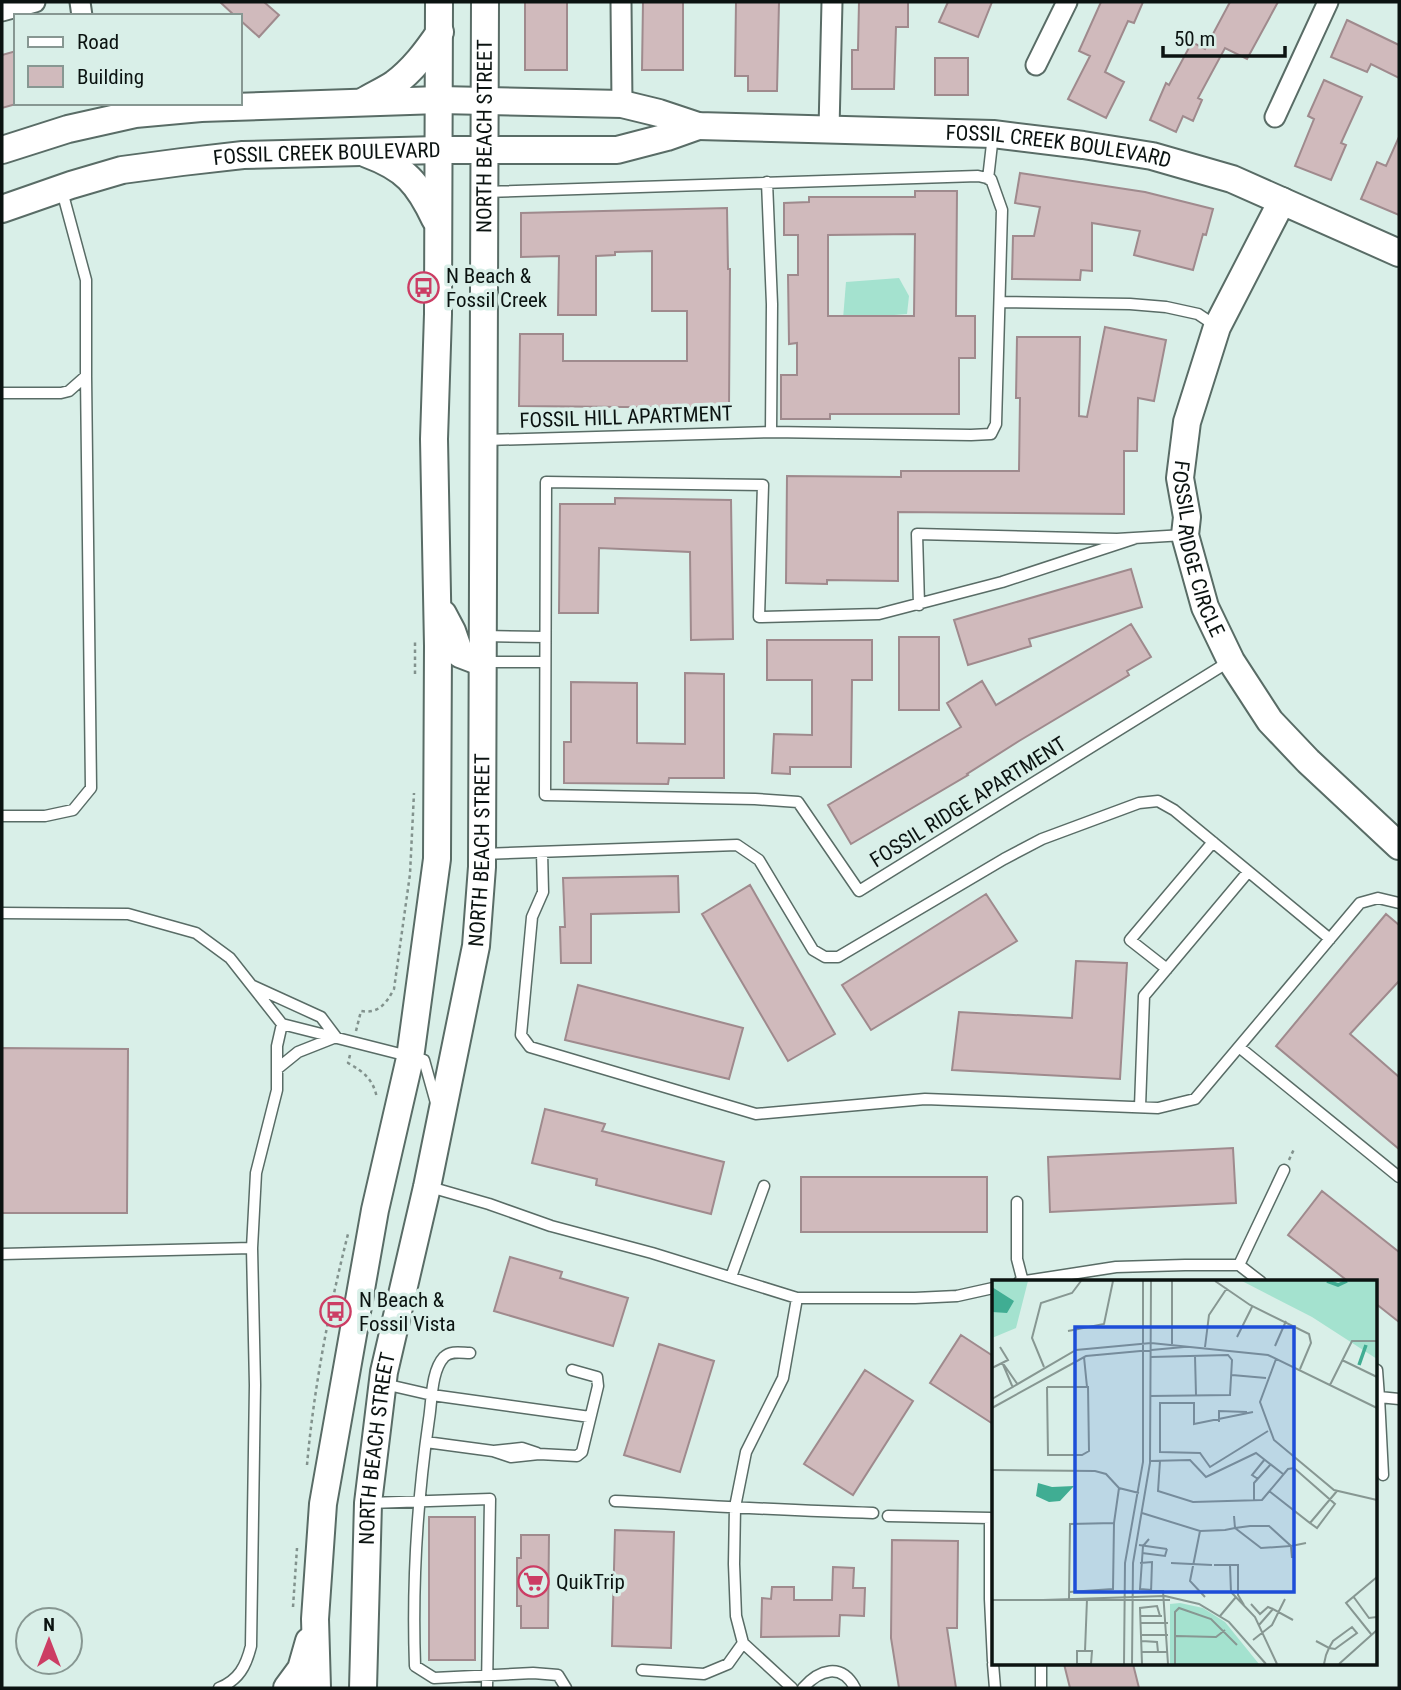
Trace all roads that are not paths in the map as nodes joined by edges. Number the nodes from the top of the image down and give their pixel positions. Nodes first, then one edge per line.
1 (35, 2) edge
2 (439, 2) edge
3 (485, 2) edge
4 (621, 2) edge
5 (832, 2) edge
6 (1067, 2) edge
7 (1328, 2) edge
8 (2, 11) edge
9 (440, 32) junction
10 (1036, 65) dead end
11 (439, 100) junction
12 (484, 100) junction
13 (361, 102) junction
14 (622, 104) junction
15 (101, 112) edge
16 (1275, 117) dead end
17 (698, 126) junction
18 (829, 129) junction
19 (993, 134) junction
20 (2, 150) edge
21 (438, 150) junction
22 (483, 150) junction
23 (362, 152) junction
24 (988, 178) junction
25 (767, 182) junction
26 (61, 188) junction
27 (483, 192) junction
28 (1282, 201) junction
29 (2, 209) edge
30 (437, 224) junction
31 (1399, 253) edge
32 (1000, 302) junction
33 (1217, 327) junction
34 (86, 376) junction
35 (2, 393) edge
36 (771, 432) junction
37 (482, 440) junction
38 (1185, 535) junction
39 (1136, 538) junction
40 (437, 603) junction
41 (919, 605) junction
42 (545, 637) junction
43 (482, 649) junction
44 (1231, 661) junction
45 (545, 662) junction
46 (2, 816) edge
47 (1213, 842) junction
48 (1399, 846) edge
49 (542, 852) junction
50 (482, 854) junction
51 (1248, 872) junction
52 (1399, 903) edge
53 (2, 914) edge
54 (1330, 939) junction
55 (1167, 969) junction
56 (251, 985) junction
57 (282, 1024) junction
58 (336, 1037) junction
59 (1239, 1047) junction
60 (410, 1058) junction
61 (276, 1069) junction
62 (1140, 1107) junction
63 (441, 1121) junction
64 (1284, 1170) dead end
65 (1399, 1177) edge
66 (764, 1186) dead end
67 (427, 1187) junction
68 (1017, 1202) dead end
69 (252, 1248) junction
70 (2, 1254) edge
71 (1239, 1265) junction
72 (731, 1277) junction
73 (1021, 1280) edge
74 (1034, 1280) edge
75 (1258, 1280) edge
76 (992, 1288) edge
77 (797, 1298) junction
78 (470, 1353) dead end
79 (1376, 1369) edge
80 (572, 1370) dead end
81 (345, 1377) junction
82 (383, 1384) junction
83 (432, 1395) junction
84 (1377, 1398) edge
85 (1399, 1399) edge
86 (590, 1416) junction
87 (425, 1441) junction
88 (1383, 1475) dead end
89 (417, 1502) junction
90 (615, 1502) dead end
91 (368, 1503) junction
92 (735, 1507) junction
93 (873, 1513) dead end
94 (888, 1516) dead end
95 (992, 1518) edge
96 (315, 1619) junction
97 (992, 1641) edge
98 (743, 1643) junction
99 (993, 1666) edge
100 (1041, 1666) edge
101 (642, 1670) dead end
102 (487, 1675) junction
103 (219, 1688) edge
104 (287, 1688) edge
105 (317, 1688) edge
106 (363, 1688) edge
107 (487, 1688) edge
108 (566, 1688) edge
109 (792, 1688) edge
110 (803, 1688) edge
111 (855, 1688) edge
112 (995, 1688) edge
113 (1041, 1688) edge

1 - 8 street
2 - 9 main road, NORTH BEACH STREET
3 - 12 main road, NORTH BEACH STREET
4 - 14 street
5 - 18 street
6 - 10 street
7 - 16 street
9 - 11 main road, NORTH BEACH STREET
9 - 13 main road
11 - 12 main road, FOSSIL CREEK BOULEVARD
11 - 13 main road, FOSSIL CREEK BOULEVARD
11 - 21 main road, NORTH BEACH STREET
12 - 14 main road, FOSSIL CREEK BOULEVARD
12 - 22 main road, NORTH BEACH STREET
13 - 15 main road, FOSSIL CREEK BOULEVARD
14 - 17 main road, FOSSIL CREEK BOULEVARD
15 - 20 main road, FOSSIL CREEK BOULEVARD
17 - 18 main road, FOSSIL CREEK BOULEVARD
17 - 22 main road, FOSSIL CREEK BOULEVARD
18 - 19 main road, FOSSIL CREEK BOULEVARD
19 - 24 lane
19 - 28 main road, FOSSIL CREEK BOULEVARD
21 - 22 main road, FOSSIL CREEK BOULEVARD
21 - 23 main road, FOSSIL CREEK BOULEVARD
21 - 30 main road, NORTH BEACH STREET
22 - 27 main road, NORTH BEACH STREET
23 - 26 main road, FOSSIL CREEK BOULEVARD
23 - 30 main road
24 - 25 lane
24 - 32 lane, FOSSIL HILL APARTMENT
25 - 27 lane
25 - 36 lane
26 - 29 main road, FOSSIL CREEK BOULEVARD
26 - 34 lane
27 - 37 main road, NORTH BEACH STREET
28 - 31 main road, FOSSIL CREEK BOULEVARD
28 - 33 main road, FOSSIL RIDGE CIRCLE
30 - 40 main road, NORTH BEACH STREET
32 - 33 lane
32 - 36 lane, FOSSIL HILL APARTMENT
33 - 38 main road, FOSSIL RIDGE CIRCLE
34 - 35 lane
34 - 46 lane
36 - 37 lane, FOSSIL HILL APARTMENT
37 - 43 main road, NORTH BEACH STREET
38 - 39 lane, FOSSIL RIDGE APARTMENT
38 - 44 main road, FOSSIL RIDGE CIRCLE
39 - 41 lane, FOSSIL RIDGE APARTMENT
39 - 41 lane, FOSSIL RIDGE APARTMENT
40 - 43 main road
40 - 60 main road, NORTH BEACH STREET
41 - 42 lane, FOSSIL RIDGE APARTMENT
42 - 43 lane
42 - 45 lane, FOSSIL RIDGE APARTMENT
43 - 45 lane
43 - 50 main road, NORTH BEACH STREET
44 - 45 lane, FOSSIL RIDGE APARTMENT
44 - 48 main road, FOSSIL RIDGE CIRCLE
47 - 49 lane
47 - 51 lane
47 - 55 lane
49 - 50 lane
49 - 62 lane
50 - 63 main road, NORTH BEACH STREET
51 - 54 lane
51 - 55 lane
52 - 54 lane
53 - 56 lane
54 - 59 lane
55 - 62 lane
56 - 57 lane
56 - 58 lane
57 - 58 lane
57 - 61 lane
58 - 60 lane
58 - 61 lane
59 - 62 lane
59 - 65 lane
60 - 63 lane
60 - 81 main road, NORTH BEACH STREET
61 - 69 lane
63 - 67 main road, NORTH BEACH STREET
64 - 71 lane
66 - 72 lane
67 - 72 lane
67 - 82 main road, NORTH BEACH STREET
68 - 73 lane
69 - 70 lane
69 - 103 lane
71 - 74 lane
71 - 75 lane
72 - 77 lane
76 - 77 lane
77 - 92 lane
78 - 83 lane
79 - 84 lane
80 - 86 lane
81 - 82 main road
81 - 96 main road, NORTH BEACH STREET
82 - 83 lane
82 - 91 main road, NORTH BEACH STREET
83 - 86 lane
83 - 87 lane
84 - 85 lane
84 - 88 lane
86 - 87 lane
87 - 89 lane
89 - 91 lane
89 - 102 lane
89 - 102 lane
90 - 92 lane
91 - 106 main road, NORTH BEACH STREET
92 - 93 lane
92 - 98 lane
94 - 95 lane
95 - 97 lane
96 - 104 main road
96 - 105 main road, NORTH BEACH STREET
98 - 101 lane
98 - 109 lane
99 - 112 lane
100 - 113 lane
102 - 107 lane
102 - 108 lane
110 - 111 lane

